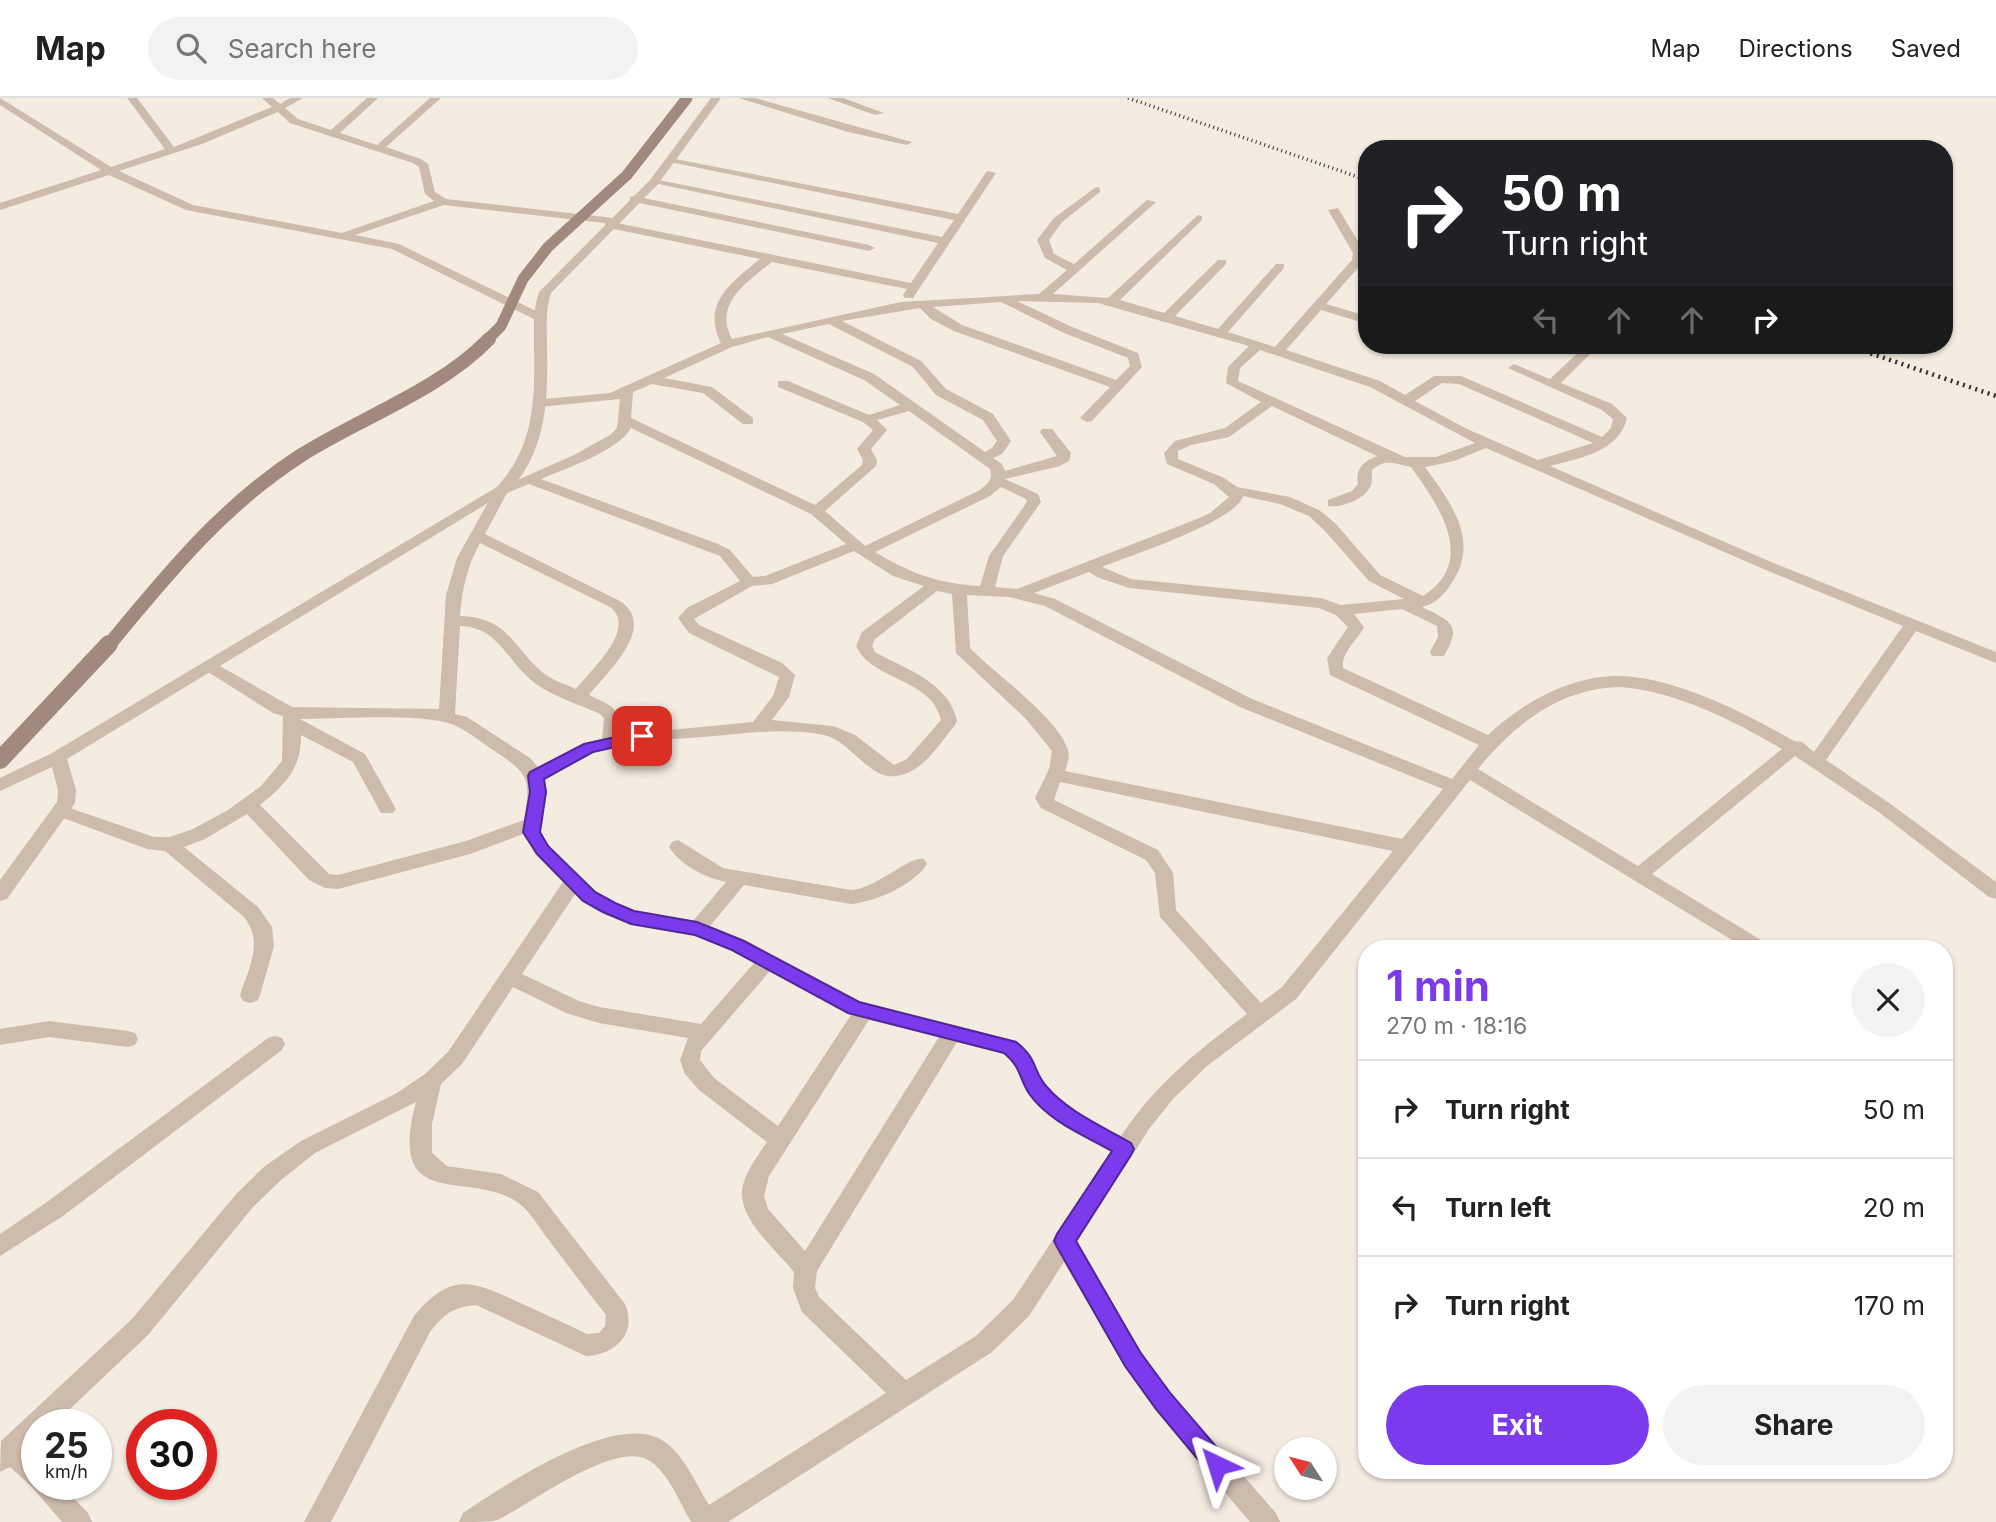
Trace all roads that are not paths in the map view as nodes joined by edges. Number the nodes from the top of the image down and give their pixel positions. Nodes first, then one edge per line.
1 (132, 98) edge
2 (267, 98) edge
3 (298, 98) edge
4 (373, 98) edge
5 (436, 98) edge
6 (687, 98) edge
7 (716, 98) edge
8 (744, 98) edge
9 (833, 98) edge
10 (0, 101) edge
11 (278, 109) junction
12 (879, 113) dead end
13 (334, 133) junction
14 (907, 142) dead end
15 (380, 147) junction
16 (171, 150) junction
17 (670, 161) junction
18 (106, 172) junction
19 (990, 173) dead end
20 (654, 182) junction
21 (790, 184) junction
22 (1096, 190) dead end
23 (634, 199) junction
24 (443, 202) junction
25 (1152, 202) dead end
26 (767, 204) junction
27 (0, 207) edge
28 (1334, 210) dead end
29 (960, 218) junction
30 (1198, 218) dead end
31 (746, 222) junction
32 (611, 223) junction
33 (343, 235) junction
34 (748, 237) junction
35 (945, 241) junction
36 (869, 248) dead end
37 (1358, 251) edge
38 (770, 257) junction
39 (1358, 261) edge
40 (1222, 262) dead end
41 (1280, 266) dead end
42 (1075, 269) junction
43 (914, 287) junction
44 (1043, 297) junction
45 (1003, 298) junction
46 (1111, 302) junction
47 (923, 304) junction
48 (901, 306) junction
49 (1319, 306) junction
50 (1167, 317) junction
51 (1358, 317) edge
52 (540, 318) junction
53 (831, 320) junction
54 (769, 332) junction
55 (1220, 334) junction
56 (728, 344) junction
57 (1258, 345) junction
58 (1278, 351) junction
59 (1584, 354) edge
60 (1514, 368) dead end
61 (652, 380) junction
62 (783, 384) dead end
63 (1552, 384) junction
64 (1119, 386) junction
65 (628, 391) junction
66 (1405, 401) junction
67 (1269, 402) junction
68 (540, 403) junction
69 (911, 406) junction
70 (1087, 418) dead end
71 (867, 419) junction
72 (625, 420) junction
73 (748, 421) dead end
74 (1047, 432) dead end
75 (1486, 443) junction
76 (1604, 443) junction
77 (1388, 456) junction
78 (985, 457) junction
79 (1417, 465) junction
80 (1537, 465) junction
81 (998, 478) junction
82 (528, 479) junction
83 (502, 489) junction
84 (1236, 491) junction
85 (1333, 503) dead end
86 (816, 511) junction
87 (477, 536) junction
88 (860, 548) junction
89 (1090, 565) junction
90 (749, 582) junction
91 (935, 585) junction
92 (959, 591) junction
93 (986, 592) junction
94 (1019, 594) junction
95 (1423, 602) junction
96 (1406, 605) junction
97 (1340, 610) junction
98 (453, 621) junction
99 (1912, 625) junction
100 (1438, 652) dead end
101 (1996, 658) edge
102 (211, 666) junction
103 (579, 697) junction
104 (447, 715) junction
105 (291, 718) junction
106 (757, 728) junction
107 (610, 742) junction
108 (1490, 743) junction
109 (1796, 747) junction
110 (58, 757) junction
111 (0, 760) edge
112 (1817, 760) junction
113 (1468, 771) junction
114 (1053, 775) junction
115 (536, 776) junction
116 (0, 785) edge
117 (1455, 786) junction
118 (247, 803) junction
119 (387, 809) dead end
120 (61, 811) junction
121 (531, 824) junction
122 (169, 844) junction
123 (678, 847) dead end
124 (1407, 847) junction
125 (918, 864) dead end
126 (1639, 875) junction
127 (739, 879) junction
128 (574, 881) junction
129 (1996, 892) edge
130 (0, 894) edge
131 (697, 929) junction
132 (1746, 940) edge
133 (766, 962) junction
134 (510, 977) junction
135 (250, 995) dead end
136 (864, 1011) junction
137 (1261, 1016) junction
138 (705, 1033) junction
139 (952, 1033) junction
140 (0, 1037) edge
141 (128, 1039) dead end
142 (275, 1044) dead end
143 (432, 1080) junction
144 (780, 1140) junction
145 (1125, 1149) junction
146 (1065, 1241) junction
147 (0, 1246) edge
148 (806, 1269) junction
149 (906, 1396) junction
150 (54, 1409) edge
151 (21, 1440) edge
152 (5, 1455) edge
153 (21, 1466) edge
154 (58, 1500) edge
155 (79, 1522) edge
156 (317, 1522) edge
157 (472, 1522) edge
158 (705, 1522) edge
159 (1267, 1522) edge

1 - 16 street
2 - 11 street
3 - 11 street
4 - 13 street
5 - 15 street
6 - 111 main road, bridge
7 - 17 street
8 - 14 street
9 - 12 street
10 - 18 street
11 - 13 street
11 - 16 street
13 - 15 street
15 - 24 street
16 - 18 street
17 - 20 street
17 - 21 street
18 - 27 street
18 - 33 street
19 - 29 street
20 - 23 street
20 - 26 street
21 - 26 street
21 - 29 street
22 - 42 street
23 - 31 street
23 - 32 street
24 - 32 street
24 - 33 street
25 - 42 street
26 - 31 street
26 - 35 street
28 - 37 street
29 - 35 street
30 - 46 street
31 - 34 street
32 - 34 street
32 - 52 street
33 - 52 street
34 - 36 street
34 - 38 street
35 - 43 street
38 - 43 street
38 - 56 street
39 - 49 street
40 - 50 street
41 - 55 street
42 - 44 street
43 - 48 street
44 - 45 street
44 - 46 street
45 - 47 street
45 - 64 street
46 - 50 street
47 - 48 street
47 - 64 street
48 - 53 street
49 - 51 street
49 - 58 street
50 - 55 street
52 - 68 street
53 - 54 street
53 - 78 street
54 - 56 street
54 - 69 street
55 - 57 street
56 - 61 street
57 - 58 street
57 - 67 street
58 - 66 street
59 - 63 street
60 - 63 street
61 - 65 street
61 - 73 street
62 - 71 street
63 - 76 street
64 - 70 street
65 - 68 street
65 - 72 street
66 - 75 street
66 - 76 street
67 - 77 street
67 - 84 street
68 - 83 street
69 - 71 street
69 - 78 street
71 - 86 street
72 - 82 street
72 - 86 street
74 - 81 street
75 - 79 street
75 - 80 street
76 - 80 street
77 - 79 street
77 - 85 street
78 - 81 street
79 - 95 street
80 - 99 street
81 - 88 street
81 - 93 street
82 - 83 street
82 - 90 street
83 - 87 street
83 - 102 street
84 - 89 street
84 - 95 street
86 - 88 street
87 - 98 street
87 - 103 street
88 - 90 street
88 - 91 street
89 - 94 street
89 - 97 street
90 - 106 street
91 - 92 street
91 - 106 street
92 - 93 street
92 - 114 street
93 - 94 street
94 - 117 street
95 - 96 street
96 - 97 street
96 - 100 street
97 - 108 street
98 - 103 street
98 - 104 street
99 - 101 street
99 - 112 street
102 - 105 street
102 - 110 street
103 - 107 street
104 - 105 street
104 - 115 street
105 - 118 street
105 - 119 street
106 - 107 street
107 - 115 street
108 - 109 street
108 - 113 street
109 - 112 street
109 - 126 street
110 - 116 street
110 - 120 street
112 - 129 street
113 - 117 street
113 - 126 street
114 - 124 street
114 - 137 street
115 - 121 street
117 - 124 street
118 - 121 street
118 - 122 street
120 - 122 street
120 - 130 street
121 - 128 street
122 - 135 street
123 - 127 street
124 - 137 street
125 - 127 street
126 - 132 street
127 - 131 street
128 - 131 street
128 - 134 street
131 - 133 street
133 - 136 street
133 - 138 street
134 - 138 street
134 - 143 street
136 - 139 street
136 - 144 street
137 - 145 street
138 - 144 street
139 - 145 street
139 - 148 street
140 - 141 street
142 - 147 street
143 - 150 street
143 - 156 street
144 - 148 street
145 - 146 street
146 - 149 street
146 - 159 street
148 - 149 street
149 - 158 street
151 - 152 street
152 - 153 street
154 - 155 street
157 - 158 street

